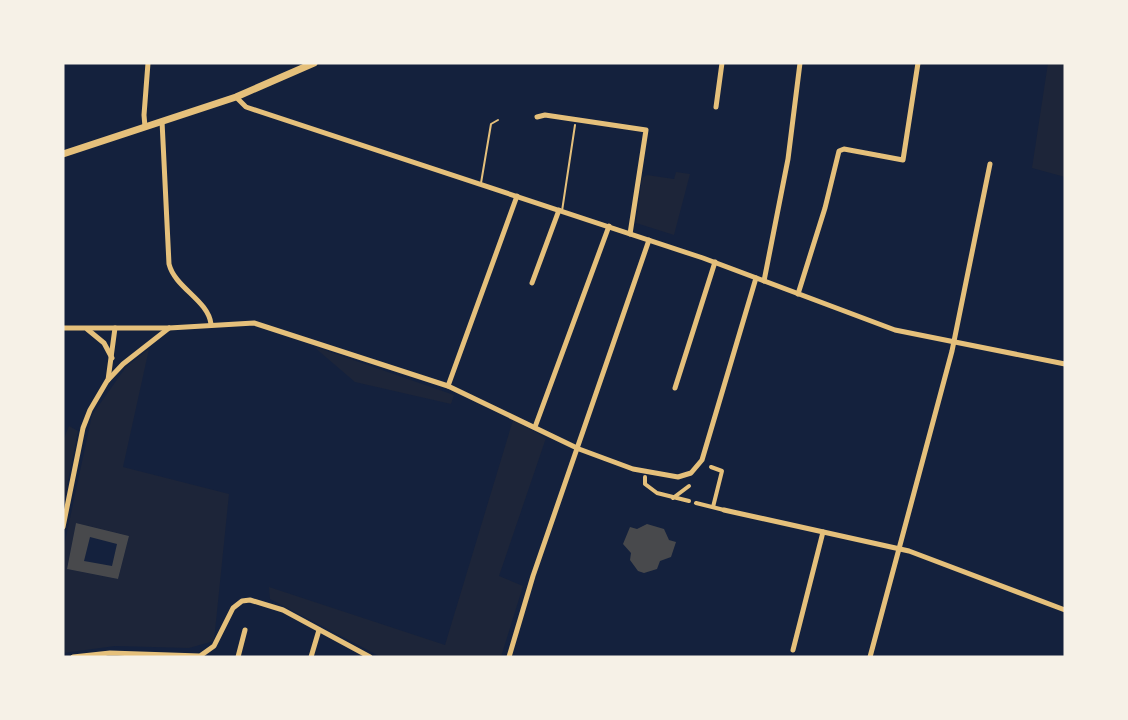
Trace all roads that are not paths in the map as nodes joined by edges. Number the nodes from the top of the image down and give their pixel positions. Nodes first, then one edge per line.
1 (148, 63) edge
2 (314, 63) edge
3 (722, 63) edge
4 (800, 63) edge
5 (918, 63) edge
6 (304, 65) edge
7 (236, 97) junction
8 (716, 107) dead end
9 (537, 117) dead end
10 (498, 120) dead end
11 (162, 121) junction
12 (576, 125) dead end
13 (145, 127) junction
14 (63, 154) edge
15 (990, 164) dead end
16 (481, 184) junction
17 (517, 196) junction
18 (560, 210) junction
19 (609, 226) junction
20 (630, 234) junction
21 (649, 240) junction
22 (715, 262) junction
23 (756, 278) junction
24 (764, 281) junction
25 (532, 283) dead end
26 (798, 294) junction
27 (211, 324) junction
28 (63, 328) edge
29 (86, 328) junction
30 (115, 328) junction
31 (169, 328) junction
32 (954, 343) junction
33 (112, 358) junction
34 (1065, 364) edge
35 (107, 381) junction
36 (448, 386) junction
37 (675, 388) dead end
38 (535, 426) junction
39 (579, 449) junction
40 (711, 467) dead end
41 (645, 477) dead end
42 (688, 486) dead end
43 (673, 498) junction
44 (689, 501) dead end
45 (696, 503) dead end
46 (713, 507) junction
47 (724, 510) joint
48 (63, 527) edge
49 (823, 532) junction
50 (898, 550) junction
51 (1065, 610) edge
52 (245, 630) dead end
53 (319, 630) junction
54 (793, 650) dead end
55 (120, 655) edge
56 (73, 657) edge
57 (180, 657) edge
58 (238, 657) edge
59 (311, 657) edge
60 (370, 657) edge
61 (509, 657) edge
62 (870, 657) edge

1 - 13 street
2 - 6 street
3 - 8 street
4 - 24 street
5 - 26 street
6 - 7 street
7 - 11 street
7 - 16 street
9 - 20 street
10 - 16 lane
11 - 13 street
11 - 27 street
12 - 18 lane
13 - 14 street
15 - 32 street
16 - 17 street
17 - 18 street
17 - 36 street
18 - 19 street
18 - 25 street
19 - 20 street
19 - 38 street
20 - 21 street
21 - 22 street
21 - 39 street
22 - 23 street
22 - 37 street
23 - 24 street
23 - 39 street
24 - 26 street
26 - 32 street
27 - 31 street
27 - 36 street
28 - 29 street
29 - 30 street
29 - 33 street
30 - 31 street
30 - 33 street
31 - 35 street
32 - 34 street
32 - 50 street
33 - 35 street
35 - 48 street
36 - 38 street
38 - 39 street
39 - 61 street
40 - 46 street
41 - 43 street
42 - 43 street
43 - 44 street
45 - 46 street
46 - 47 street
47 - 49 street
49 - 50 street
49 - 54 street
50 - 51 street
50 - 62 street
52 - 58 street
53 - 57 street
53 - 59 street
53 - 60 street
55 - 56 street
55 - 57 street

